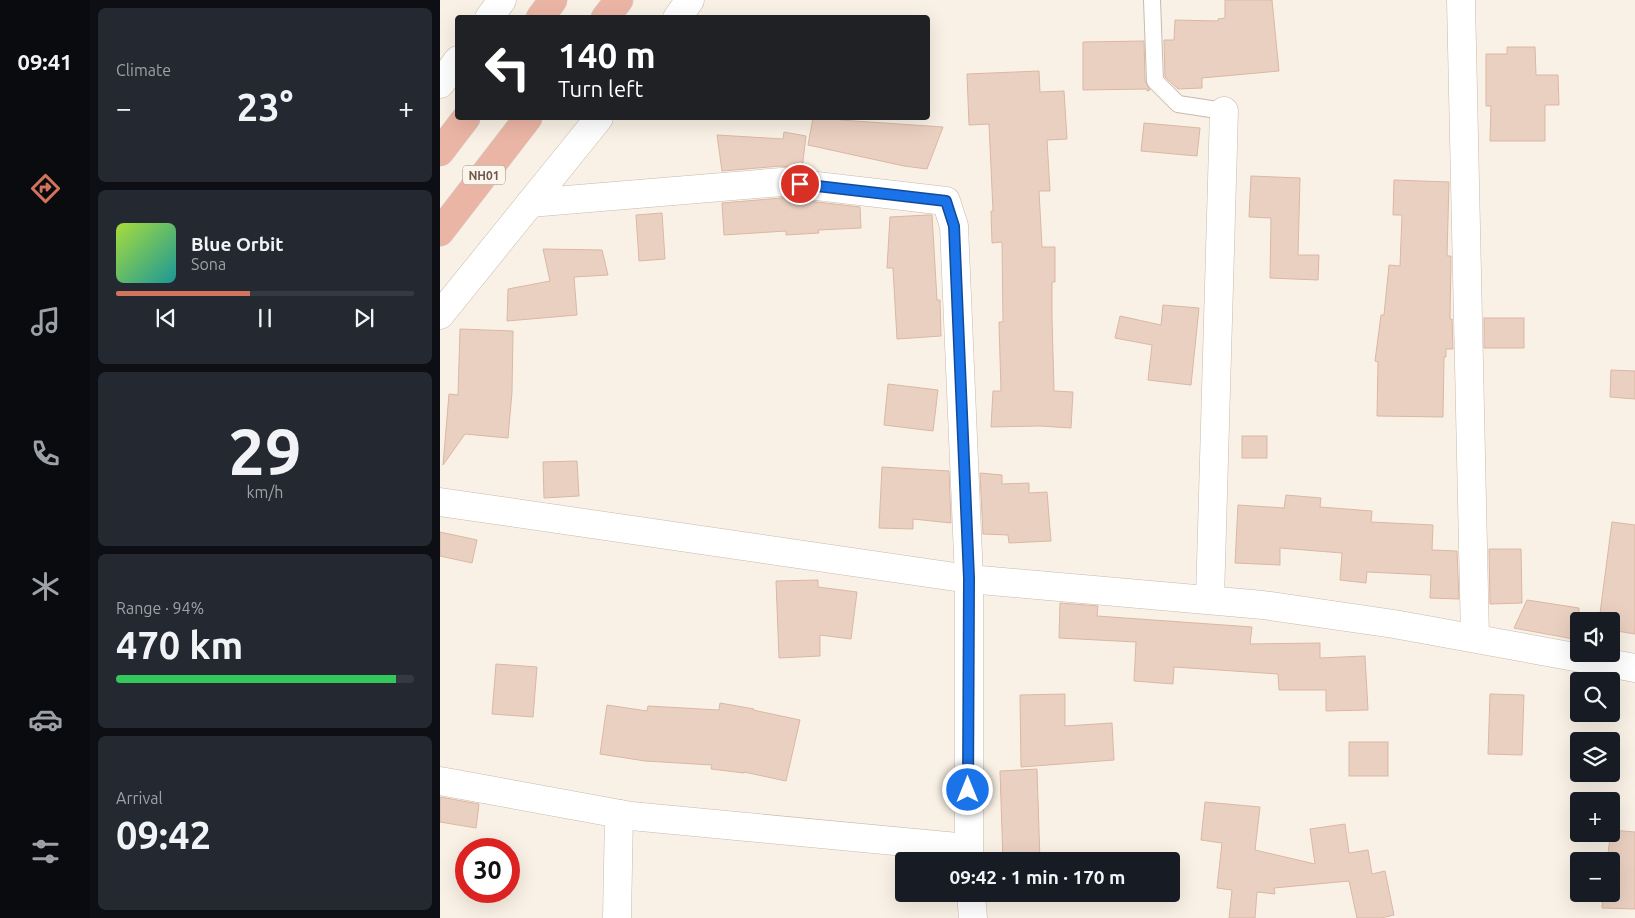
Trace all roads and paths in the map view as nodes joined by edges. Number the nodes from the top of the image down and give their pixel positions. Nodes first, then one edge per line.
1 (502, 0) edge
2 (553, 0) edge
3 (619, 0) edge
4 (690, 0) edge
5 (1152, 0) edge
6 (1461, 0) edge
7 (491, 15) edge
8 (542, 15) edge
9 (607, 15) edge
10 (679, 15) edge
11 (455, 64) edge
12 (440, 84) edge
13 (1224, 111) joint
14 (464, 120) edge
15 (526, 120) edge
16 (597, 120) edge
17 (440, 152) edge
18 (530, 203) junction
19 (440, 232) edge
20 (440, 315) edge
21 (440, 502) edge
22 (969, 578) junction
23 (1210, 599) junction
24 (1475, 638) junction
25 (1635, 668) edge
26 (440, 781) edge
27 (619, 814) junction
28 (951, 852) edge
29 (968, 852) edge
30 (972, 902) edge
31 (617, 918) edge
32 (973, 918) edge

1 - 7 street
2 - 8 highway
3 - 9 highway
4 - 10 street
5 - 13 lane
6 - 24 street
11 - 12 street
13 - 23 street
14 - 17 highway
15 - 19 highway, NH01
16 - 18 street
18 - 20 street
18 - 22 street
21 - 22 street
22 - 23 street
22 - 29 street
23 - 24 street
24 - 25 street
26 - 27 street
27 - 28 street
27 - 31 street
30 - 32 street

